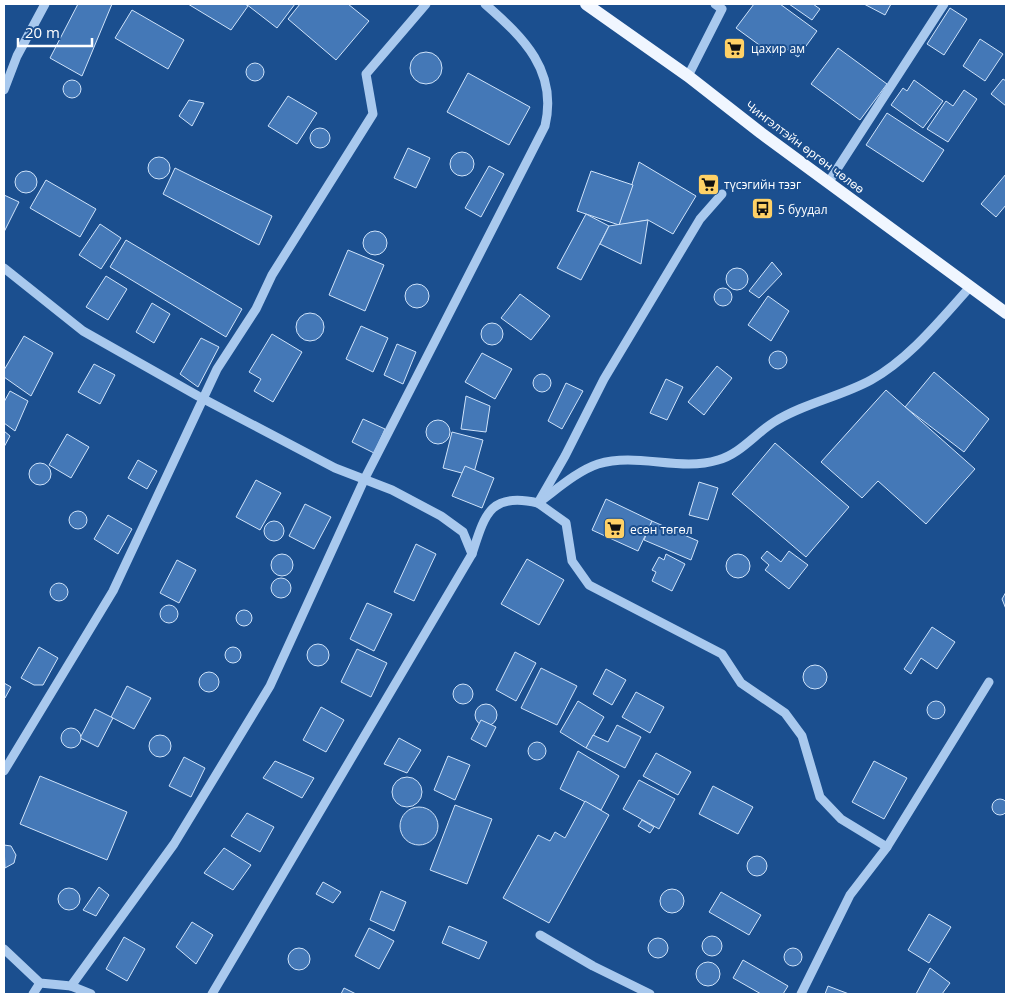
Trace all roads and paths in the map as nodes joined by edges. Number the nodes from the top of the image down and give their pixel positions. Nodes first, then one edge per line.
1 (45, 4) edge
2 (426, 4) edge
3 (485, 4) edge
4 (586, 4) edge
5 (944, 4) edge
6 (721, 5) edge
7 (688, 76) junction
8 (4, 90) edge
9 (828, 183) junction
10 (722, 194) dead end
11 (4, 268) edge
12 (970, 287) junction
13 (1006, 312) edge
14 (204, 399) junction
15 (364, 480) junction
16 (538, 503) junction
17 (472, 554) junction
18 (989, 682) dead end
19 (4, 772) edge
20 (887, 847) junction
21 (540, 935) dead end
22 (4, 949) edge
23 (40, 983) junction
24 (71, 986) junction
25 (33, 994) edge
26 (91, 994) edge
27 (212, 994) edge
28 (650, 994) edge
29 (801, 994) edge

1 - 8 street
2 - 14 street
3 - 15 street
4 - 7 main road, Чингэлтэйн өргөн чөлөө
5 - 9 street
6 - 7 street
7 - 9 main road, Чингэлтэйн өргөн чөлөө
9 - 12 main road, Чингэлтэйн өргөн чөлөө
10 - 16 street
11 - 14 street
12 - 13 main road, Чингэлтэйн өргөн чөлөө
12 - 16 street
14 - 15 street
14 - 19 street
15 - 17 street
15 - 24 street
16 - 17 street
16 - 20 street
17 - 27 street
18 - 20 street
20 - 29 street
21 - 28 street
22 - 23 street
23 - 24 street
23 - 25 street
24 - 26 street

